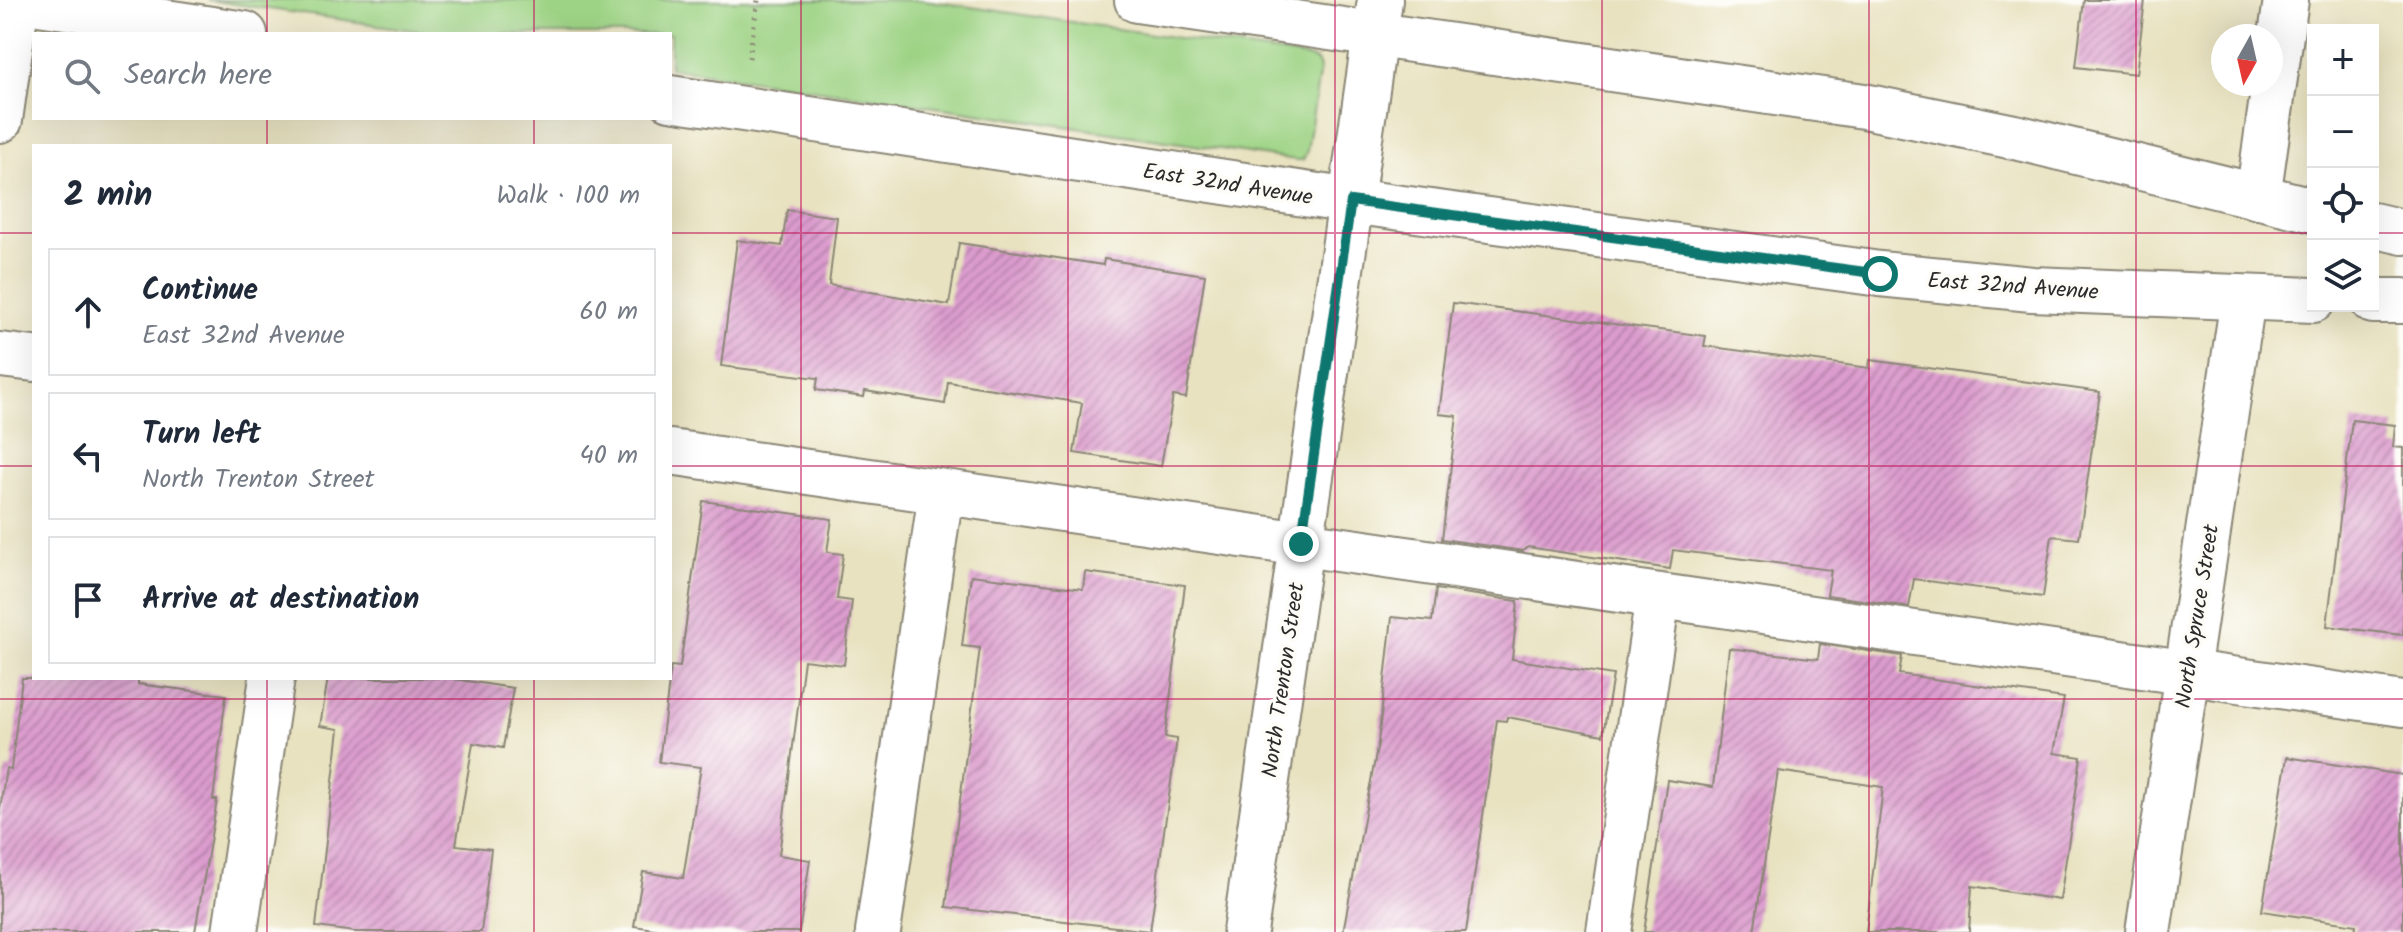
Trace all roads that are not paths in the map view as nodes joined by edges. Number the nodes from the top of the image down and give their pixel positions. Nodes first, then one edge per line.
1 (18, 0) edge
2 (1137, 0) edge
3 (2286, 0) edge
4 (1378, 18) edge
5 (232, 32) edge
6 (672, 98) edge
7 (0, 120) edge
8 (2258, 197) junction
9 (1351, 201) junction
10 (2307, 209) edge
11 (2379, 226) edge
12 (2403, 232) edge
13 (2243, 299) junction
14 (2307, 300) edge
15 (2379, 301) edge
16 (2403, 301) edge
17 (0, 355) edge
18 (32, 359) edge
19 (672, 452) edge
20 (941, 492) junction
21 (1301, 544) junction
22 (1658, 596) junction
23 (2187, 673) junction
24 (272, 680) edge
25 (2403, 704) edge
26 (235, 932) edge
27 (878, 932) edge
28 (1245, 932) edge
29 (1609, 932) edge
30 (2148, 932) edge

1 - 5 street
1 - 7 street
2 - 4 street
3 - 8 street
4 - 8 street
4 - 9 street, North Trenton Street
6 - 9 street, East 32nd Avenue
8 - 10 street
9 - 13 street, East 32nd Avenue
9 - 21 street, North Trenton Street
11 - 12 street
13 - 14 street, East 32nd Avenue
13 - 23 street, North Spruce Street
15 - 16 street
17 - 18 street
19 - 20 street
20 - 21 street
20 - 27 street
21 - 22 street
21 - 28 street, North Trenton Street
22 - 23 street
22 - 29 street
23 - 25 street
23 - 30 street, North Spruce Street
24 - 26 street

